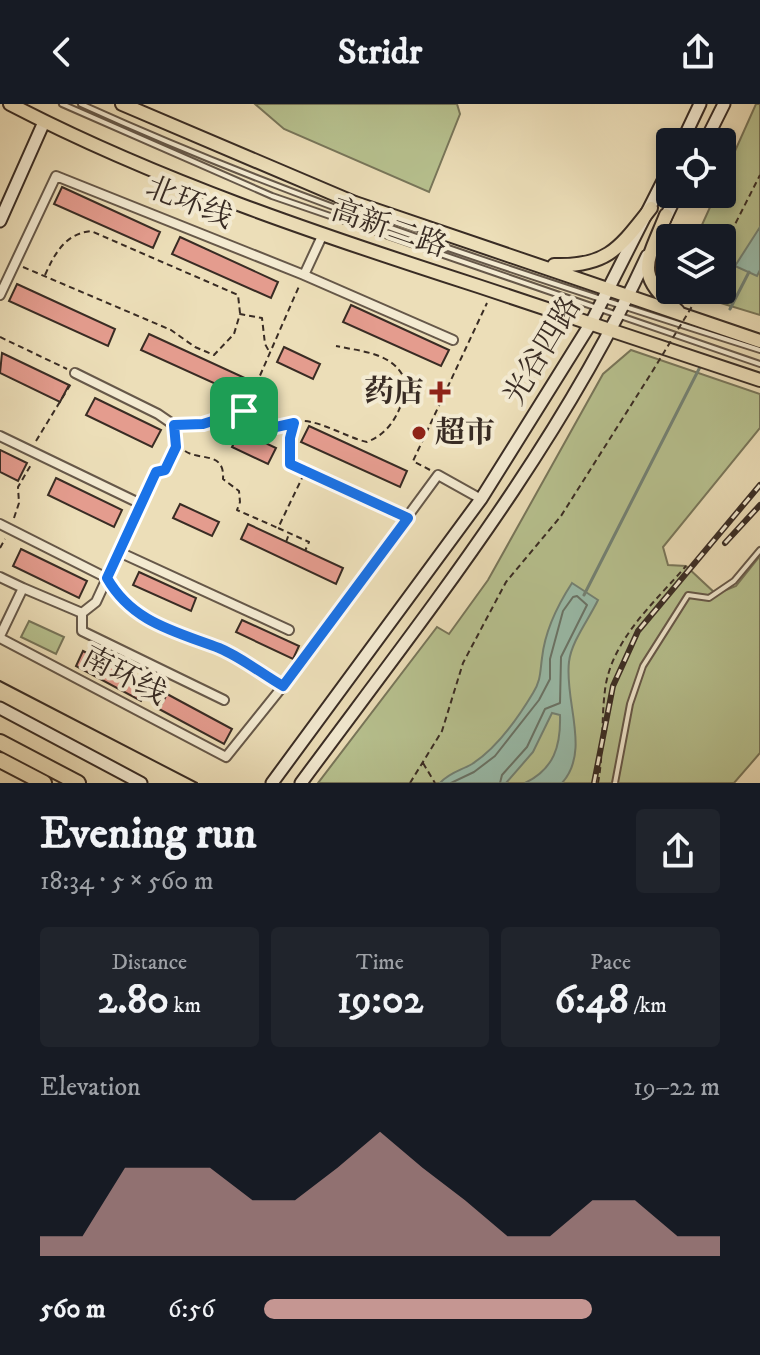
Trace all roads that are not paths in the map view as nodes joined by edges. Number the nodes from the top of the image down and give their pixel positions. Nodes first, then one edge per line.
1 (10, 104) edge
2 (62, 104) edge
3 (81, 104) edge
4 (122, 104) edge
5 (700, 104) edge
6 (724, 104) edge
7 (44, 122) junction
8 (689, 128) edge
9 (712, 128) edge
10 (656, 197) edge
11 (651, 208) junction
12 (670, 208) edge
13 (666, 215) junction
14 (0, 221) edge
15 (323, 234) junction
16 (539, 264) junction
17 (304, 275) junction
18 (0, 295) edge
19 (602, 299) junction
20 (623, 306) junction
21 (683, 315) junction
22 (591, 323) junction
23 (610, 330) junction
24 (453, 340) dead end
25 (760, 341) edge
26 (760, 350) edge
27 (760, 364) edge
28 (75, 373) road end
29 (760, 380) edge
30 (244, 411) road end
31 (174, 425) junction
32 (0, 436) edge
33 (481, 499) junction
34 (141, 504) junction
35 (0, 524) edge
36 (760, 550) edge
37 (119, 552) junction
38 (0, 577) edge
39 (107, 578) junction
40 (23, 588) junction
41 (82, 613) junction
42 (289, 630) dead end
43 (0, 637) edge
44 (224, 700) dead end
45 (0, 708) edge
46 (0, 742) edge
47 (0, 760) edge
48 (44, 783) edge
49 (78, 783) edge
50 (141, 783) edge
51 (272, 783) edge
52 (301, 783) edge
53 (615, 783) edge

1 - 7 main road, 高新二路
2 - 19 lane
3 - 19 lane
4 - 16 main road, 高新二路
5 - 8 main road
6 - 9 main road
7 - 14 main road
7 - 15 main road, 高新二路
10 - 11 main road, 光谷四路
11 - 16 main road
11 - 19 main road, 光谷四路
12 - 13 main road, 光谷四路
13 - 20 main road, 光谷四路
13 - 21 main road
15 - 17 street
15 - 22 main road, 高新二路
16 - 19 main road, 高新二路
17 - 18 street, 北环线
17 - 24 street, 北环线
19 - 20 main road, 高新二路
19 - 20 lane
19 - 22 main road, 光谷四路
20 - 21 main road, 高新二路
20 - 23 main road, 光谷四路
20 - 26 lane
20 - 27 lane
21 - 25 main road, 高新二路
22 - 23 main road, 高新二路
22 - 33 main road, 光谷四路
23 - 29 main road, 高新二路
23 - 52 main road, 光谷四路
28 - 31 street
30 - 31 street
31 - 34 street
32 - 34 street
33 - 43 street, 南环线
33 - 51 main road, 光谷四路
34 - 37 street
35 - 39 street
36 - 53 lane
37 - 39 street
37 - 42 street
38 - 40 street
39 - 41 street
40 - 41 street
40 - 43 street, 南环线
41 - 44 street
45 - 50 main road
46 - 49 highway
47 - 48 highway

